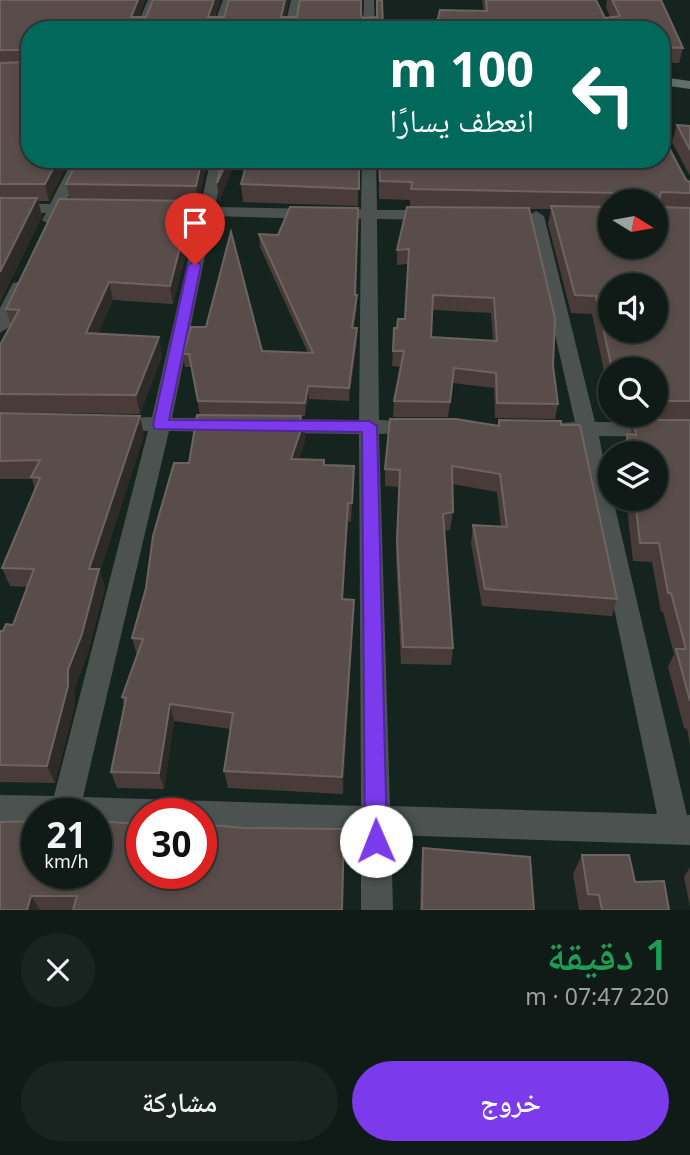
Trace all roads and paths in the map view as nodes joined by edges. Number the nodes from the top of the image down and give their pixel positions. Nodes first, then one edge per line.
1 (153, 0) edge
2 (228, 0) edge
3 (296, 0) edge
4 (369, 0) edge
5 (145, 21) edge
6 (221, 21) edge
7 (292, 21) edge
8 (369, 21) edge
9 (670, 82) edge
10 (690, 85) edge
11 (76, 168) edge
12 (216, 168) edge
13 (369, 168) edge
14 (0, 208) edge
15 (56, 209) junction
16 (97, 209) edge
17 (179, 211) edge
18 (206, 212) junction
19 (368, 215) junction
20 (452, 215) edge
21 (535, 216) dead end
22 (45, 232) edge
23 (28, 268) edge
24 (0, 327) edge
25 (94, 424) edge
26 (160, 425) junction
27 (369, 426) junction
28 (437, 428) edge
29 (533, 429) edge
30 (587, 430) junction
31 (690, 430) edge
32 (68, 798) edge
33 (0, 809) edge
34 (21, 809) edge
35 (112, 811) edge
36 (376, 818) junction
37 (683, 829) edge
38 (377, 910) edge

1 - 5 street
2 - 6 street
3 - 7 street
4 - 8 street
9 - 10 street
11 - 15 street
12 - 18 street
13 - 19 street
14 - 15 street
15 - 16 street
15 - 22 street
17 - 18 street
18 - 19 street
18 - 26 street
19 - 20 street
19 - 27 street
21 - 30 street
23 - 24 street
25 - 26 street
26 - 27 street
26 - 32 street
27 - 28 street
27 - 36 street
29 - 30 street
30 - 31 street
30 - 37 street
33 - 34 street
35 - 36 street
36 - 37 street
36 - 38 street

